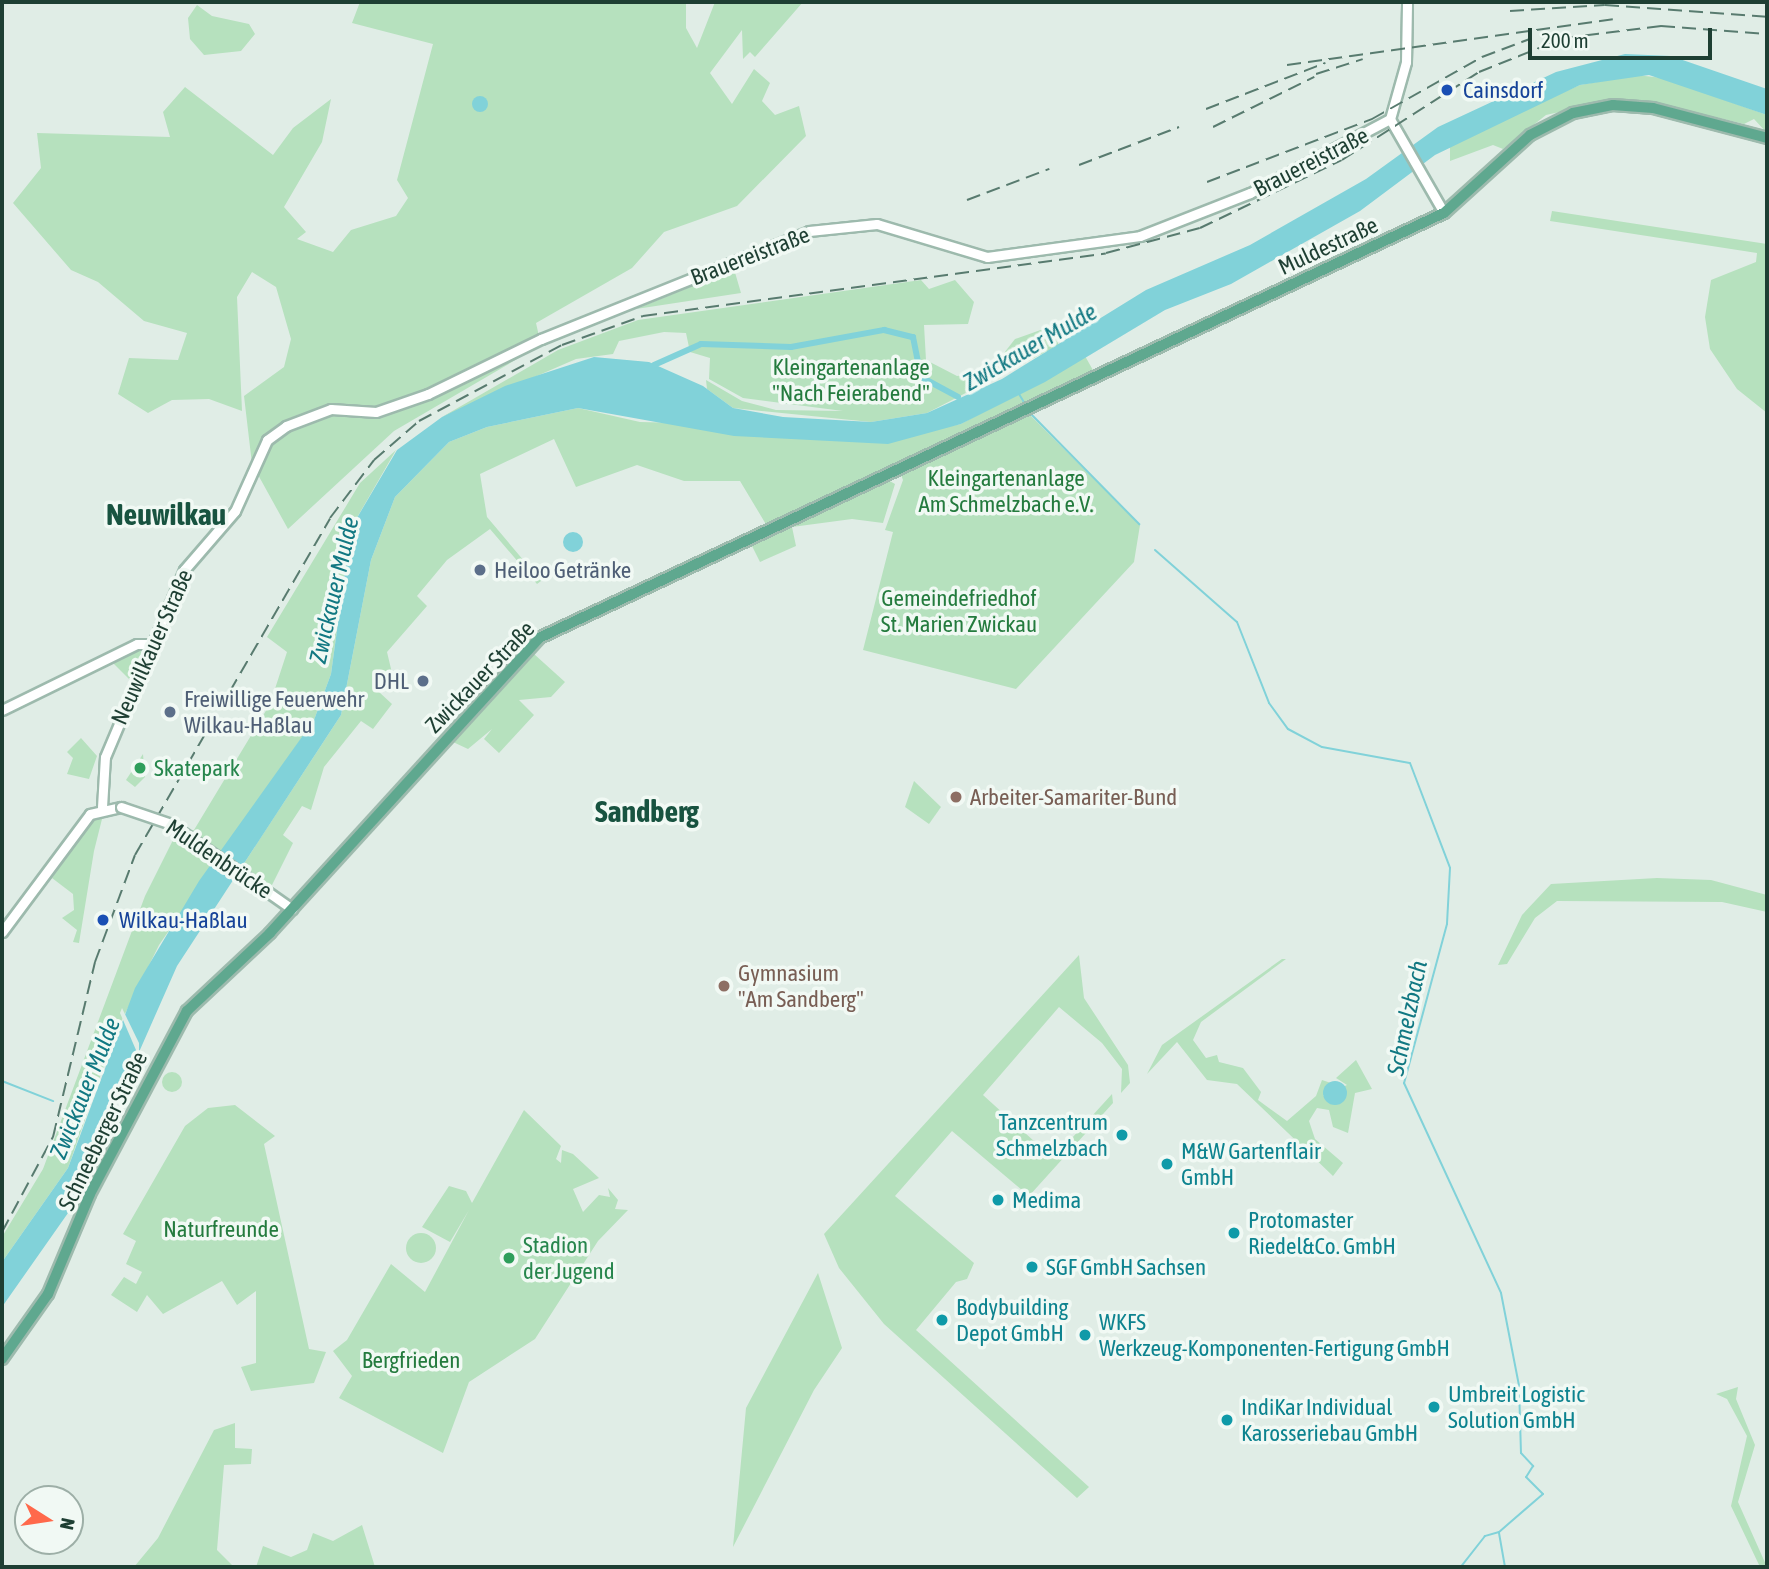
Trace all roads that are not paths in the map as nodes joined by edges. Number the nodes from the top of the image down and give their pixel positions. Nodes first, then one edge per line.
1 (1408, 2) edge
2 (1390, 119) junction
3 (1767, 138) edge
4 (1444, 213) junction
5 (252, 464) joint
6 (898, 467) joint
7 (153, 644) junction
8 (2, 710) edge
9 (103, 807) junction
10 (292, 909) junction
11 (2, 932) edge
12 (2, 1359) edge

1 - 2 street
2 - 4 street
2 - 5 street, Brauereistraße
3 - 4 main road, Muldestraße
4 - 6 main road, Muldestraße
5 - 7 street, Neuwilkauer Straße
6 - 10 main road, Zwickauer Straße
7 - 8 street
7 - 9 street, Neuwilkauer Straße
9 - 10 street, Muldenbrücke, bridge
9 - 11 street
10 - 12 main road, Schneeberger Straße

